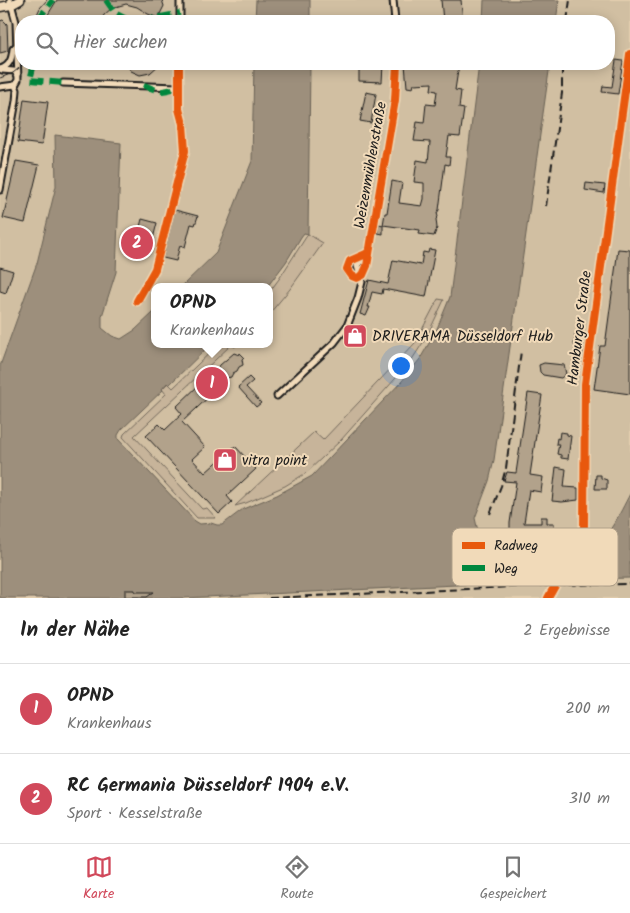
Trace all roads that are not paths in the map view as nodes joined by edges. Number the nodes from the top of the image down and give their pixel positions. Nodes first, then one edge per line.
1 (20, 0) edge
2 (180, 0) edge
3 (393, 0) edge
4 (10, 2) edge
5 (0, 7) edge
6 (180, 15) edge
7 (394, 15) edge
8 (15, 19) edge
9 (15, 47) edge
10 (630, 54) edge
11 (0, 70) edge
12 (18, 70) edge
13 (179, 70) edge
14 (397, 70) edge
15 (18, 76) junction
16 (63, 83) dead end
17 (15, 86) junction
18 (0, 87) edge
19 (178, 87) junction
20 (0, 190) edge
21 (369, 251) junction
22 (360, 277) junction
23 (137, 301) dead end
24 (276, 396) dead end
25 (584, 528) edge
26 (555, 586) edge
27 (548, 598) edge

1 - 4 main road
2 - 6 street
3 - 7 street
4 - 5 main road
4 - 8 street
9 - 11 street
10 - 25 street, Hamburger Straße
11 - 15 street
12 - 15 street
13 - 19 street
14 - 21 street, Weizenmühlenstraße
15 - 17 street
16 - 19 street
17 - 18 street
17 - 20 street
19 - 23 street
21 - 22 street
21 - 22 street, Weizenmühlenstraße
21 - 22 street
22 - 24 street, Weizenmühlenstraße
26 - 27 street, Hamburger Straße

